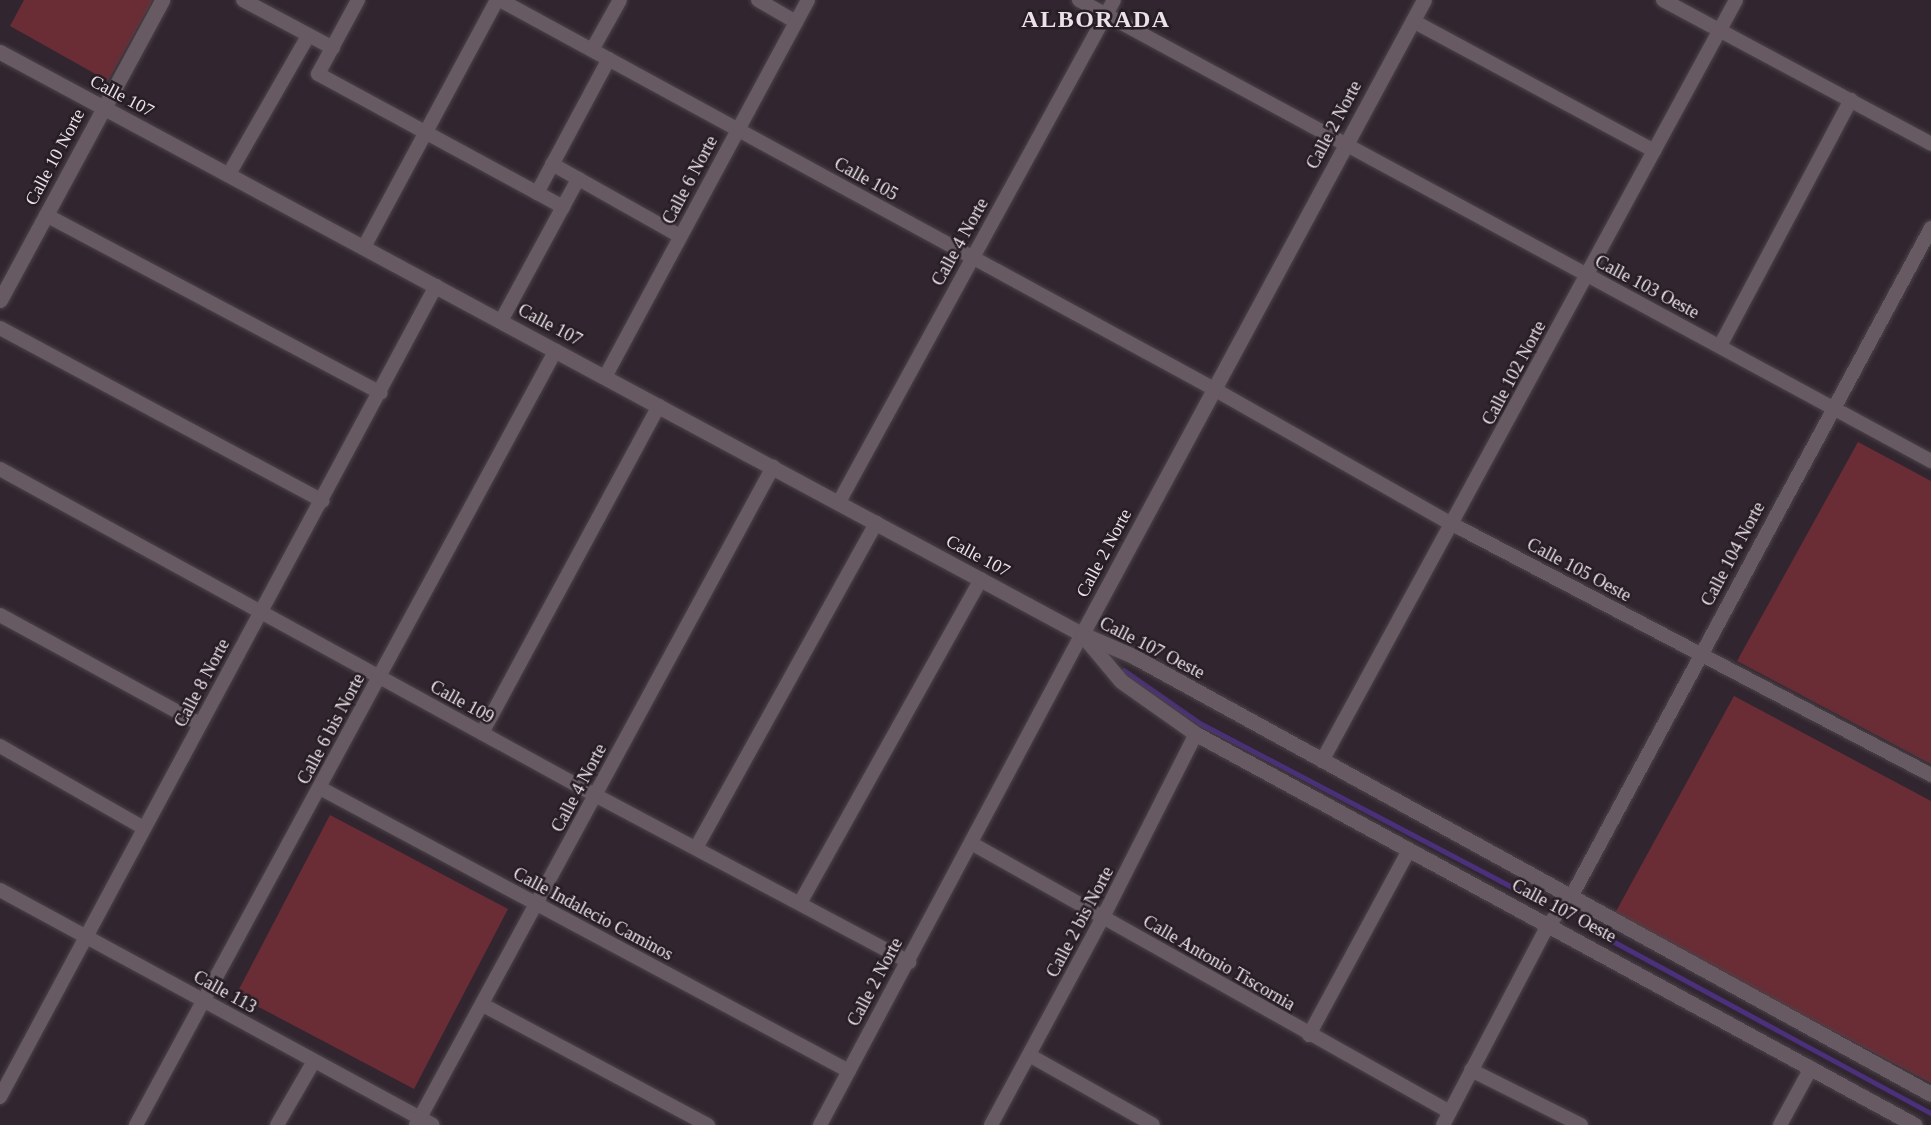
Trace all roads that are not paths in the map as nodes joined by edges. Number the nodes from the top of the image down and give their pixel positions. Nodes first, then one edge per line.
1 (162, 0) edge
2 (243, 0) edge
3 (358, 0) edge
4 (499, 0) edge
5 (620, 0) edge
6 (758, 0) edge
7 (808, 0) edge
8 (1079, 0) edge
9 (1114, 0) edge
10 (1424, 0) edge
11 (1663, 0) edge
12 (1736, 0) edge
13 (1106, 14) junction
14 (1413, 21) junction
15 (796, 22) junction
16 (1719, 30) junction
17 (308, 36) junction
18 (333, 48) junction
19 (592, 50) junction
20 (0, 52) edge
21 (609, 60) junction
22 (1851, 100) junction
23 (104, 108) junction
24 (738, 130) junction
25 (426, 132) junction
26 (1347, 143) junction
27 (1931, 144) edge
28 (1654, 151) junction
29 (552, 164) junction
30 (229, 174) junction
31 (578, 179) junction
32 (537, 193) junction
33 (563, 207) junction
34 (46, 215) junction
35 (1931, 228) edge
36 (680, 236) junction
37 (364, 247) junction
38 (972, 258) junction
39 (1587, 275) junction
40 (436, 286) junction
41 (0, 300) edge
42 (501, 321) junction
43 (0, 328) edge
44 (1720, 346) junction
45 (556, 350) junction
46 (605, 377) junction
47 (1214, 389) junction
48 (381, 393) junction
49 (659, 406) junction
50 (1833, 407) junction
51 (1931, 461) edge
52 (773, 467) junction
53 (0, 469) edge
54 (322, 501) junction
55 (839, 502) junction
56 (876, 523) junction
57 (1452, 524) junction
58 (981, 579) junction
59 (260, 612) junction
60 (0, 615) edge
61 (1082, 634) junction
62 (1701, 654) junction
63 (379, 677) junction
64 (200, 724) junction
65 (482, 733) junction
66 (1196, 734) junction
67 (0, 746) edge
68 (1322, 761) junction
69 (1931, 775) edge
70 (320, 788) junction
71 (595, 795) junction
72 (144, 828) junction
73 (970, 843) junction
74 (696, 848) junction
75 (1409, 850) junction
76 (0, 890) edge
77 (1570, 899) junction
78 (800, 903) junction
79 (536, 904) junction
80 (1103, 917) junction
81 (1548, 925) junction
82 (86, 937) junction
83 (909, 962) junction
84 (204, 1001) junction
85 (483, 1005) junction
86 (1308, 1035) junction
87 (1029, 1055) junction
88 (314, 1061) junction
89 (1811, 1068) junction
90 (1471, 1070) junction
91 (849, 1071) junction
92 (1931, 1094) edge
93 (0, 1097) edge
94 (1450, 1112) junction
95 (423, 1123) edge
96 (136, 1125) edge
97 (277, 1125) edge
98 (708, 1125) edge
99 (820, 1125) edge
100 (991, 1125) edge
101 (1153, 1125) edge
102 (1443, 1125) edge
103 (1581, 1125) edge
104 (1780, 1125) edge
105 (1915, 1125) edge

1 - 23 street, Calle 10 Norte
2 - 17 street
3 - 18 street
4 - 19 street, Calle 105
4 - 25 street
5 - 19 street
6 - 15 street
7 - 15 street, Calle 6 Norte
8 - 13 street, Calle 103 Oeste
9 - 13 street, Calle 4 Norte
10 - 14 street, Calle 2 Norte
11 - 16 street
12 - 16 street, Calle 102 Norte
13 - 26 street, Calle 103 Oeste
13 - 38 street, Calle 4 Norte
14 - 26 street, Calle 2 Norte
14 - 28 street
15 - 24 street, Calle 6 Norte
16 - 22 street
16 - 28 street, Calle 102 Norte
17 - 18 street
17 - 30 street
18 - 25 street
19 - 21 street, Calle 105
20 - 23 street, Calle 107
21 - 24 street, Calle 105
21 - 29 street
22 - 27 street
22 - 44 street
23 - 30 street, Calle 107
23 - 34 street, Calle 10 Norte
24 - 36 street, Calle 6 Norte
24 - 38 street, Calle 105
25 - 32 street
25 - 37 street
26 - 39 street, Calle 103 Oeste
26 - 47 street, Calle 2 Norte
28 - 39 street, Calle 102 Norte
29 - 31 street
29 - 32 street
30 - 37 street, Calle 107
31 - 33 street
31 - 36 street
32 - 33 street
33 - 42 street
34 - 41 street, Calle 10 Norte
34 - 48 street
35 - 50 street, Calle 104 Norte
36 - 46 street, Calle 6 Norte
37 - 40 street, Calle 107
38 - 47 street, Calle 105
38 - 55 street, Calle 4 Norte
39 - 44 street, Calle 103 Oeste
39 - 57 street, Calle 102 Norte
40 - 42 street, Calle 107
40 - 48 street, Calle 8 Norte
42 - 45 street, Calle 107
43 - 54 street
44 - 50 street, Calle 103 Oeste
45 - 46 street, Calle 107
45 - 63 street, Calle 6 bis Norte
46 - 49 street, Calle 107
47 - 57 street, Calle 105 Oeste
47 - 61 street, Calle 2 Norte
48 - 54 street, Calle 8 Norte
49 - 52 street, Calle 107
49 - 65 street
50 - 51 street, Calle 103 Oeste
50 - 62 street, Calle 104 Norte
52 - 55 street, Calle 107
52 - 71 street, Calle 4 Norte
53 - 59 street, Calle 109
54 - 59 street, Calle 8 Norte
55 - 56 street, Calle 107
56 - 58 street, Calle 107
56 - 74 street
57 - 62 street, Calle 105 Oeste
57 - 68 street, Calle 102 Norte
58 - 61 street, Calle 107
58 - 78 street
59 - 63 street, Calle 109
59 - 64 street, Calle 8 Norte
60 - 64 street
61 - 66 street, Calle 107 Oeste
61 - 68 street, Calle 107 Oeste
61 - 73 street, Calle 2 Norte
62 - 69 street, Calle 105 Oeste
62 - 77 street, Calle 104 Norte
63 - 65 street, Calle 109
63 - 70 street, Calle 6 bis Norte
64 - 72 street, Calle 8 Norte
65 - 71 street, Calle 109
66 - 75 street, Calle 107 Oeste
66 - 80 street, Calle 2 bis Norte
67 - 72 street
68 - 77 street, Calle 107 Oeste
70 - 79 street, Calle Indalecio Caminos
70 - 84 street, Calle 6 bis Norte
71 - 74 street, Calle 109
71 - 79 street, Calle 4 Norte
72 - 82 street, Calle 8 Norte
73 - 80 street, Calle Antonio Tiscornia
73 - 83 street, Calle 2 Norte
74 - 78 street, Calle 109
75 - 81 street, Calle 107 Oeste
75 - 86 street
76 - 82 street, Calle 113
77 - 81 street, Calle 104 Norte
77 - 92 street, Calle 107 Oeste
78 - 83 street, Calle 109
79 - 85 street, Calle 4 Norte
79 - 91 street, Calle Indalecio Caminos
80 - 86 street, Calle Antonio Tiscornia
80 - 87 street, Calle 2 bis Norte
81 - 89 street, Calle 107 Oeste
81 - 90 street
82 - 84 street, Calle 113
82 - 93 street, Calle 8 Norte
83 - 91 street, Calle 2 Norte
84 - 88 street, Calle 113
84 - 96 street, Calle 6 bis Norte
85 - 95 street, Calle 4 Norte
85 - 98 street
86 - 94 street, Calle Antonio Tiscornia
87 - 100 street, Calle 2 bis Norte
87 - 101 street
88 - 95 street, Calle 113
88 - 97 street
89 - 104 street
89 - 105 street, Calle 107 Oeste
90 - 94 street
90 - 103 street
91 - 99 street, Calle 2 Norte
94 - 102 street

